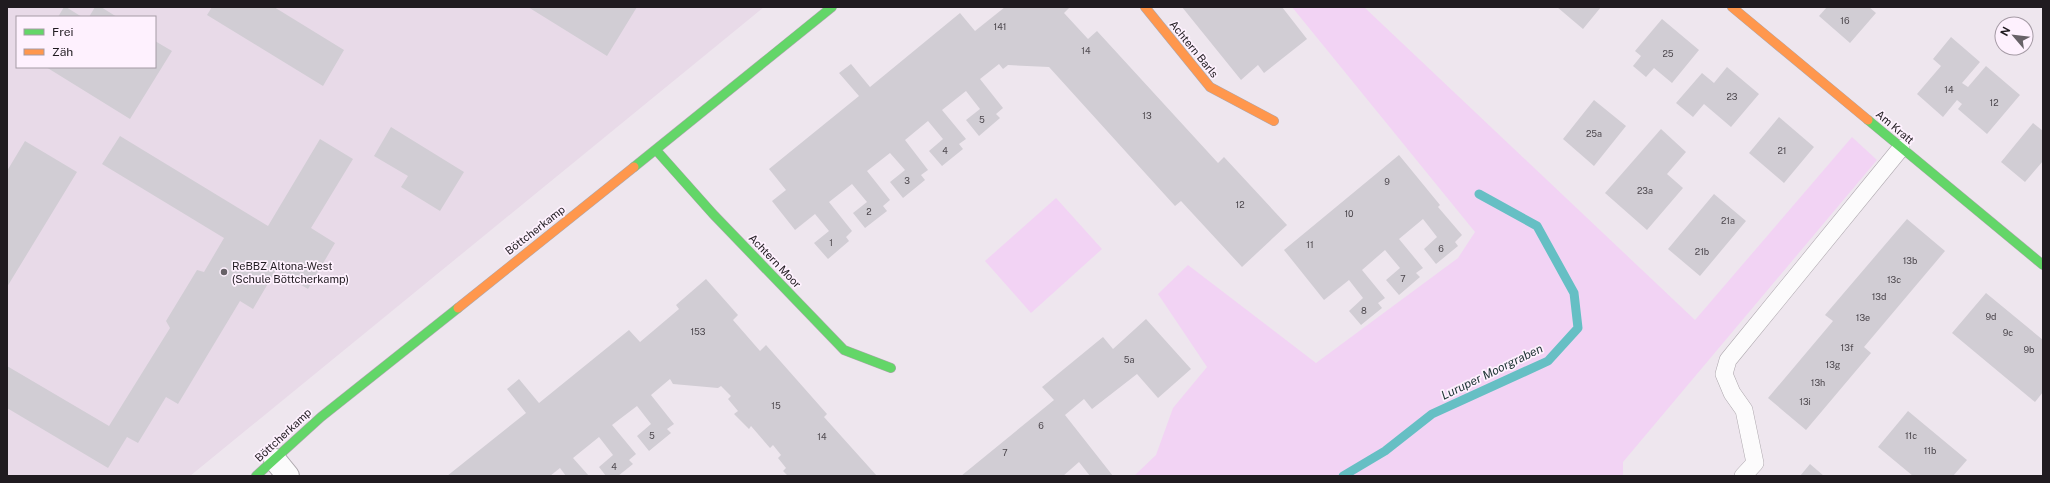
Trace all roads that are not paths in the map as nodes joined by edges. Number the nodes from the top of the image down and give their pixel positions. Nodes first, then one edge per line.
1 (832, 7) edge
2 (1145, 7) edge
3 (1732, 7) edge
4 (1274, 121) dead end
5 (1901, 148) junction
6 (656, 150) junction
7 (2043, 265) edge
8 (891, 368) dead end
9 (281, 468) edge
10 (256, 476) edge
11 (1743, 476) edge

1 - 6 street, Böttcherkamp
2 - 4 street, Achtern Barls
3 - 5 street, Am Kratt
5 - 7 street, Am Kratt
5 - 11 lane
6 - 8 street, Achtern Moor
6 - 9 street, Böttcherkamp
9 - 10 street, Böttcherkamp

